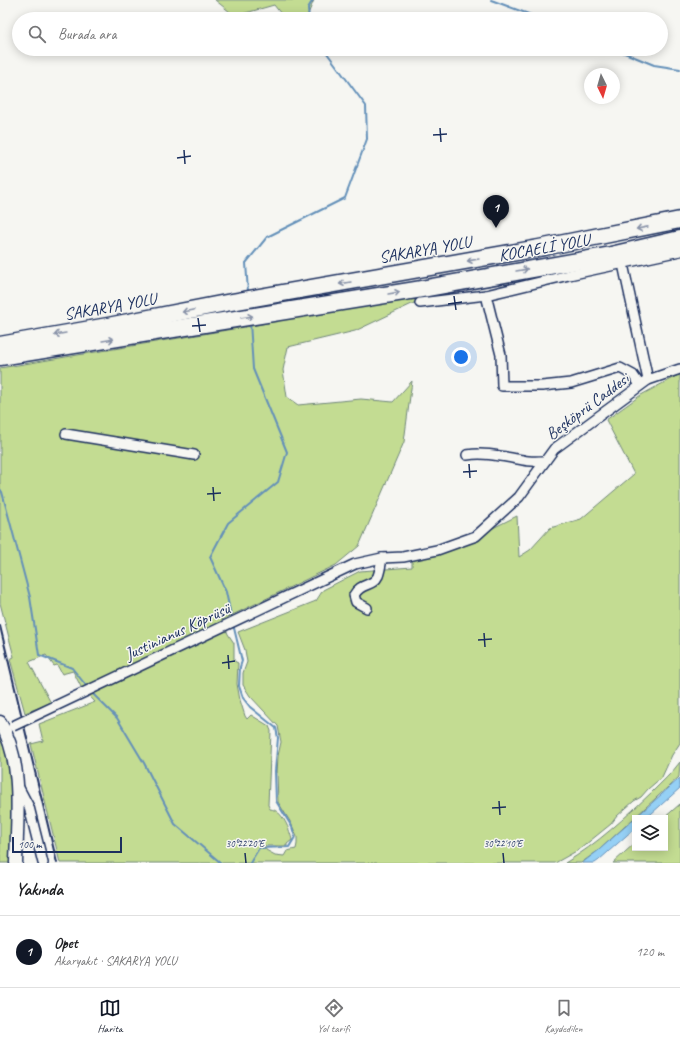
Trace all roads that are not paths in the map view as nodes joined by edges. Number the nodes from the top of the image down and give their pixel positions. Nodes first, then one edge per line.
1 (680, 220) edge
2 (680, 239) edge
3 (680, 251) edge
4 (623, 264) junction
5 (486, 295) junction
6 (420, 302) dead end
7 (0, 344) edge
8 (0, 357) edge
9 (680, 369) edge
10 (648, 380) junction
11 (640, 385) junction
12 (66, 434) dead end
13 (194, 455) dead end
14 (467, 455) dead end
15 (545, 461) junction
16 (382, 558) junction
17 (356, 564) joint
18 (367, 608) dead end
19 (6, 727) edge
20 (17, 783) junction
21 (16, 863) edge
22 (43, 863) edge

1 -> 7 highway, SAKARYA YOLU
8 -> 2 highway, KOCAELİ YOLU
3 - 4 street
4 - 5 street
4 - 10 street
5 - 6 street
5 - 11 street
9 - 10 street, Beşköprü Caddesi
10 - 11 street, Beşköprü Caddesi
11 - 15 street, Beşköprü Caddesi
12 - 13 street
14 - 15 street
15 - 16 street, Beşköprü Caddesi
16 - 17 street, Beşköprü Caddesi
16 - 18 street
17 - 19 street, Justinianus Köprüsü, bridge
19 - 20 street
20 - 21 street
20 - 22 street

